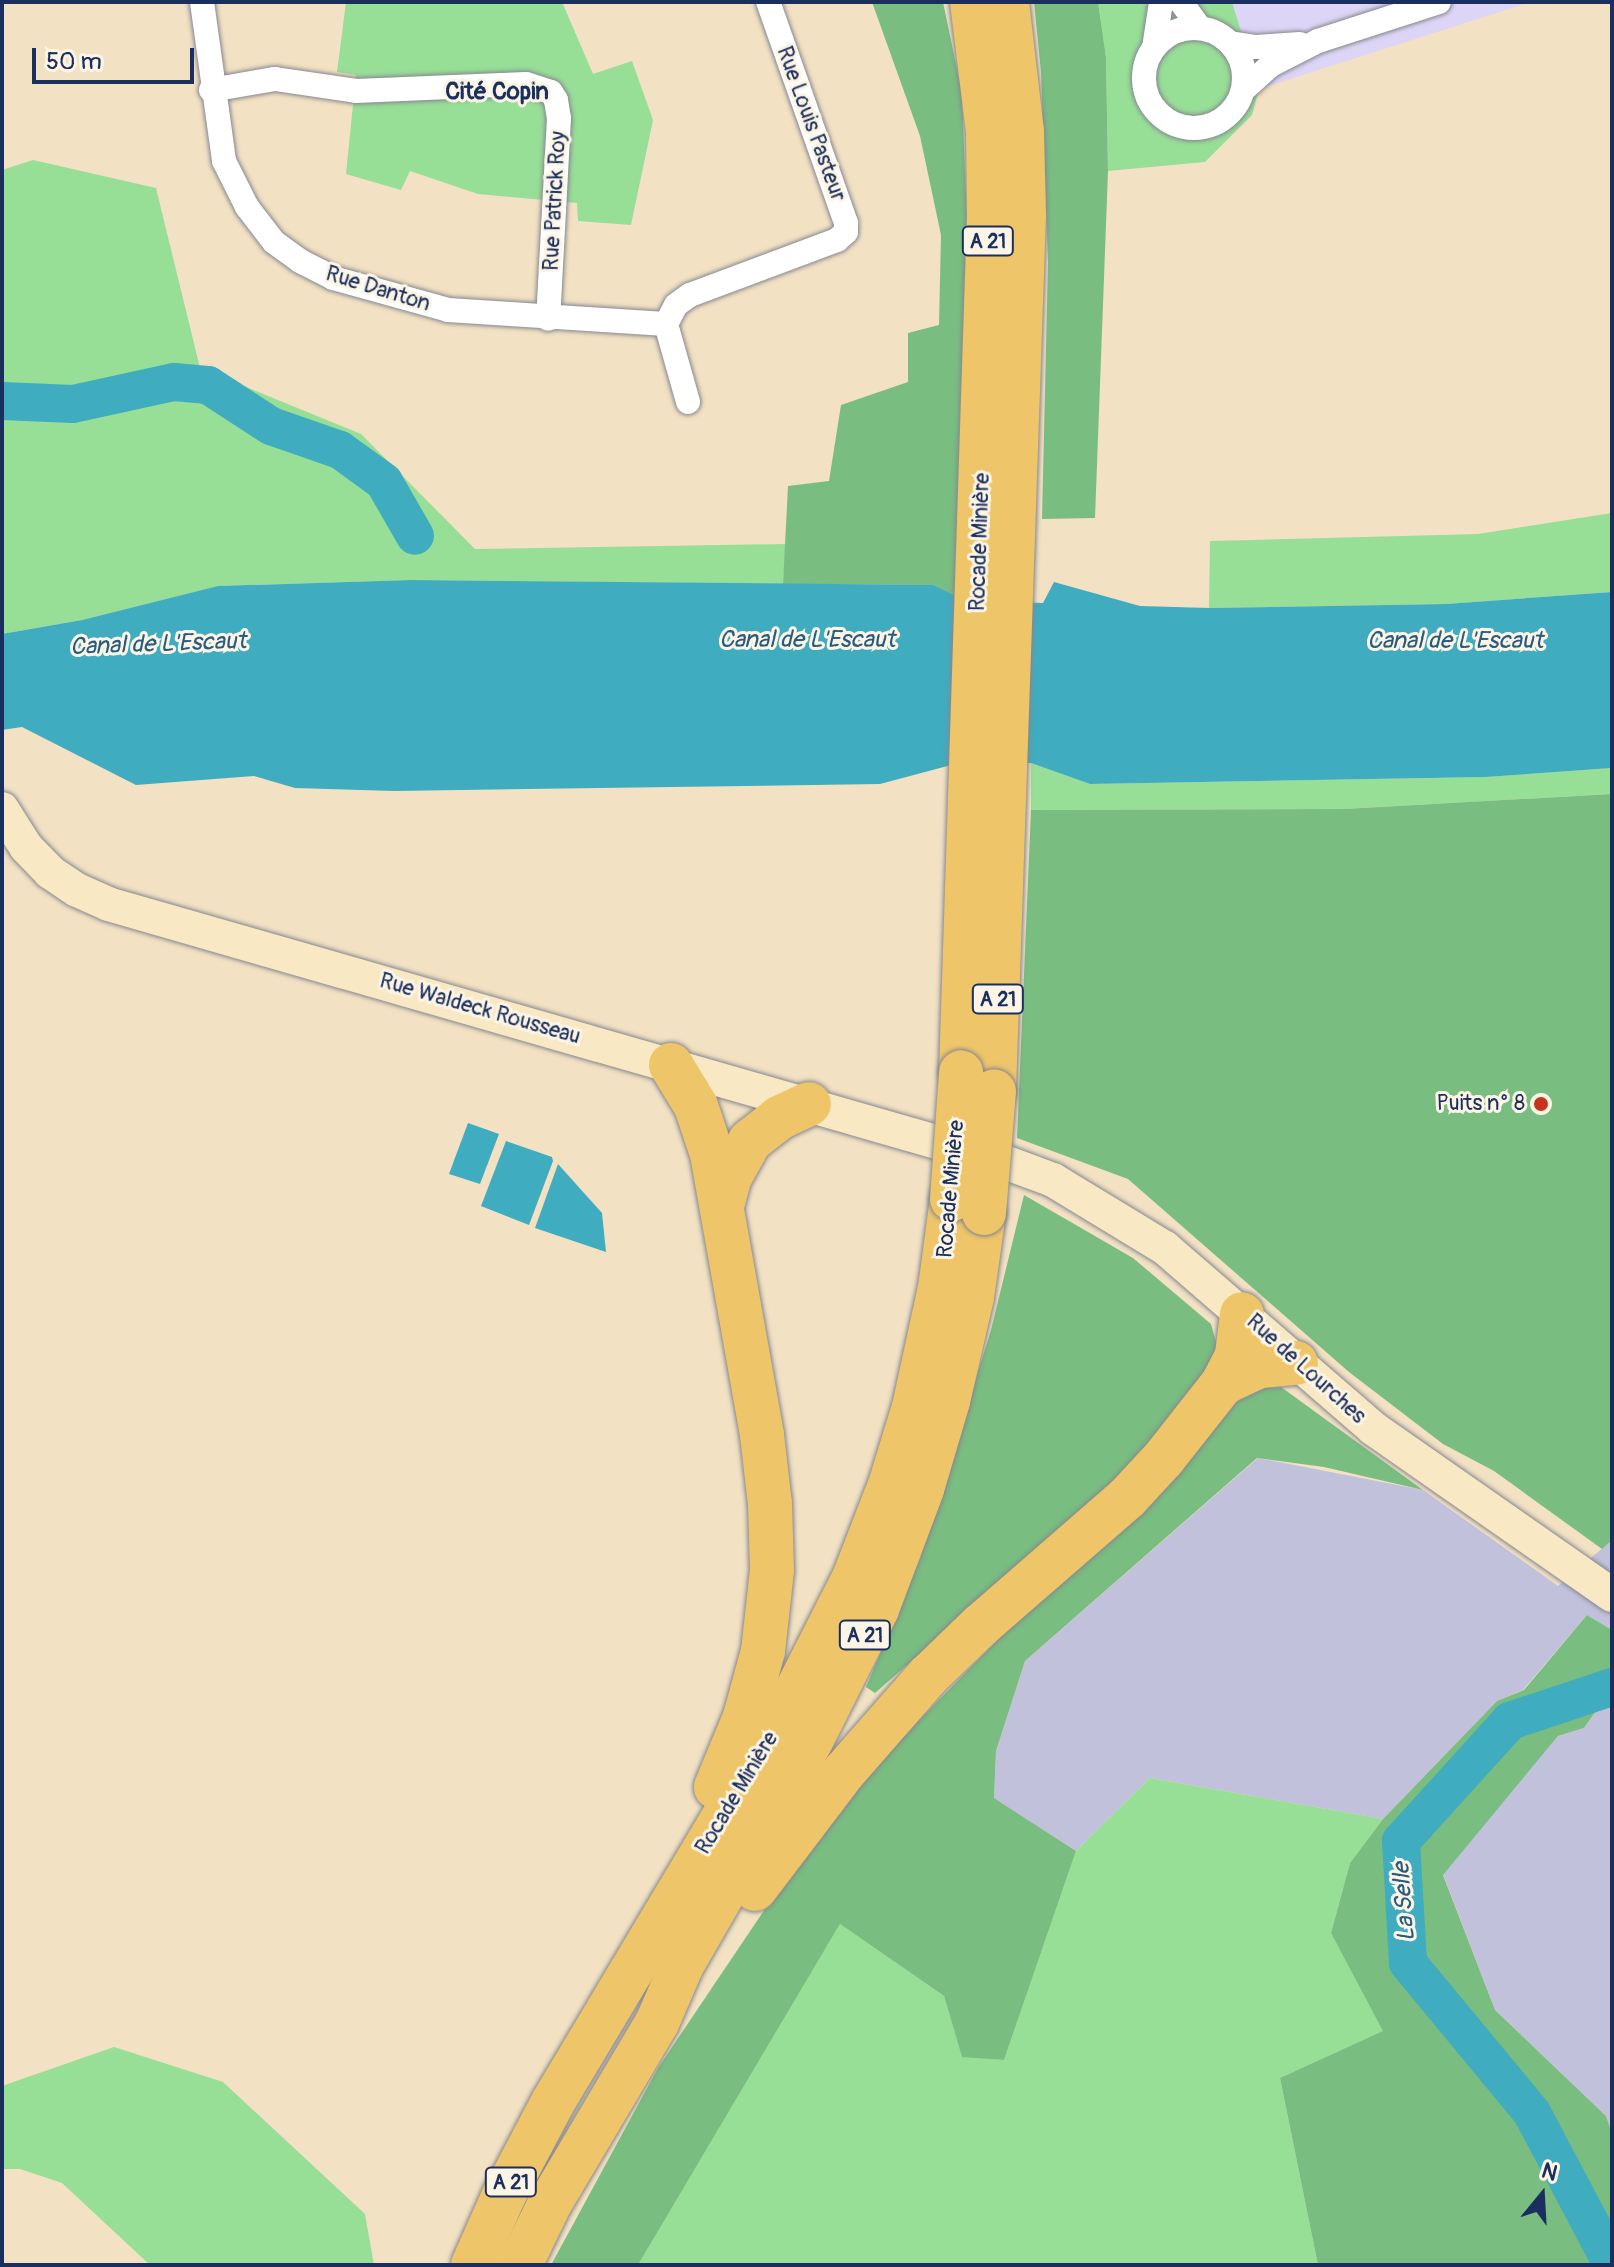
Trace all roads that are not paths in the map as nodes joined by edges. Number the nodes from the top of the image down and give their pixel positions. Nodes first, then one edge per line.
1 (202, 2) edge
2 (768, 2) edge
3 (972, 2) edge
4 (1007, 2) edge
5 (1161, 2) edge
6 (1181, 2) edge
7 (1439, 2) edge
8 (1200, 28) junction
9 (1318, 41) junction
10 (1230, 43) junction
11 (1154, 48) junction
12 (211, 90) junction
13 (1243, 90) junction
14 (548, 319) junction
15 (666, 324) junction
16 (688, 402) dead end
17 (999, 480) junction
18 (2, 809) edge
19 (671, 1065) junction
20 (809, 1104) junction
21 (993, 1158) joint
22 (968, 1206) junction
23 (721, 1210) junction
24 (1242, 1314) junction
25 (1296, 1363) junction
26 (1223, 1383) junction
27 (1612, 1595) edge
28 (621, 1984) junction
29 (657, 2023) junction
30 (473, 2265) edge
31 (520, 2265) edge

1 - 12 street, Rue Danton
2 - 15 street, Rue Louis Pasteur
3 - 17 highway, Rocade Minière / A 21
4 - 17 highway, Rocade Minière / A 21
5 - 11 street
6 - 8 street
7 - 9 street
8 - 10 street
8 - 11 street
9 - 10 street
9 - 13 street
10 - 13 street
11 - 13 street
12 - 14 street, Rue Danton
12 - 14 street, Rue Patrick Roy
14 - 15 street, Rue Danton
15 - 16 street
17 - 22 highway, Rocade Minière / A 21, bridge
18 - 19 street, Rue Waldeck Rousseau
19 - 20 street, Rue Waldeck Rousseau
19 - 23 highway
20 - 21 street, Rue Waldeck Rousseau
20 - 23 highway
21 - 24 street, Rue de Lourches
22 - 28 highway, Rocade Minière / A 21
22 - 29 highway, Rocade Minière / A 21
23 - 28 highway
24 - 25 street, Rue de Lourches
24 - 26 highway
25 - 26 highway
25 - 27 street, Rue de Lourches
26 - 29 highway
28 - 30 highway, Rocade Minière / A 21
29 - 31 highway, Rocade Minière / A 21

